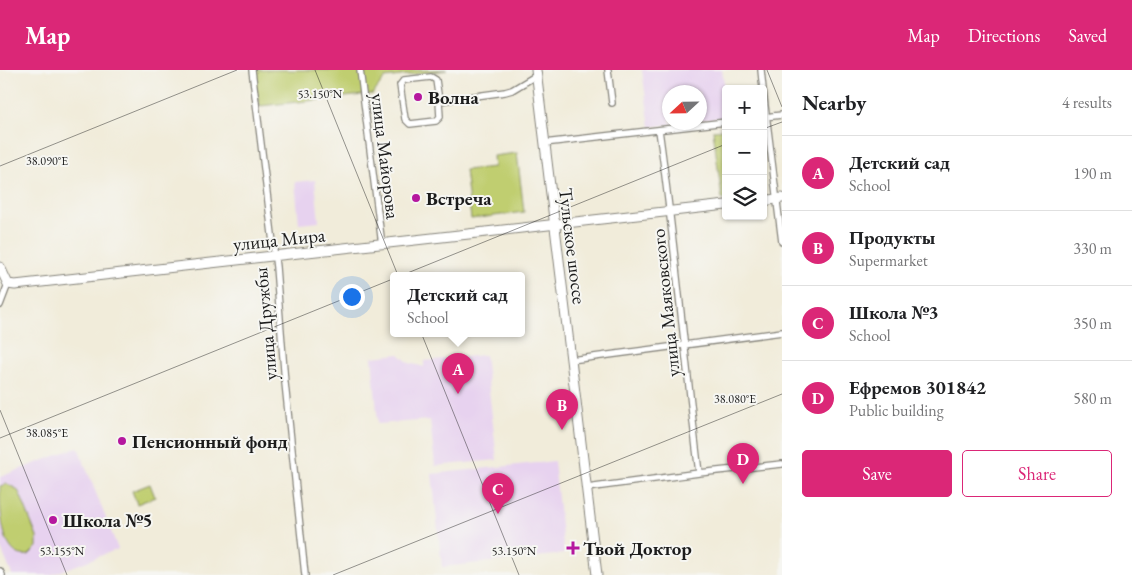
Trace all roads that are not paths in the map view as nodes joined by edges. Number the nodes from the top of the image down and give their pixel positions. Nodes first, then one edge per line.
1 (252, 70) edge
2 (360, 70) edge
3 (608, 70) edge
4 (760, 70) edge
5 (537, 72) edge
6 (762, 85) edge
7 (439, 101) junction
8 (612, 103) dead end
9 (782, 115) edge
10 (767, 117) edge
11 (722, 122) edge
12 (767, 128) edge
13 (659, 130) junction
14 (544, 143) junction
15 (780, 199) edge
16 (767, 201) edge
17 (722, 205) edge
18 (670, 211) junction
19 (554, 224) junction
20 (782, 242) edge
21 (382, 245) junction
22 (274, 256) junction
23 (0, 268) edge
24 (8, 284) junction
25 (0, 305) edge
26 (782, 332) edge
27 (683, 344) junction
28 (571, 360) junction
29 (782, 464) edge
30 (699, 473) junction
31 (587, 488) junction
32 (0, 571) edge
33 (2, 575) edge
34 (305, 575) edge
35 (597, 575) edge

1 - 22 street, улица Дружбы
2 - 21 street, улица Майорова
3 - 8 street
4 - 6 street
5 - 7 street
5 - 14 street, Тульское шоссе
7 - 7 street
9 - 10 street
11 - 13 street
12 - 15 street
13 - 14 street
13 - 18 street, улица Маяковского
14 - 19 street, Тульское шоссе
15 - 16 street
15 - 20 street
17 - 18 street, улица Мира
18 - 19 street, улица Мира
18 - 27 street, улица Маяковского
19 - 21 street, улица Мира
19 - 28 street, Тульское шоссе
21 - 22 street, улица Мира
22 - 24 street, улица Мира
22 - 34 street, улица Дружбы
23 - 24 street
24 - 25 street
26 - 27 street
27 - 28 street
27 - 30 street, улица Маяковского
28 - 31 street, Тульское шоссе
29 - 30 street
30 - 31 street
31 - 35 street, Тульское шоссе
32 - 33 street

